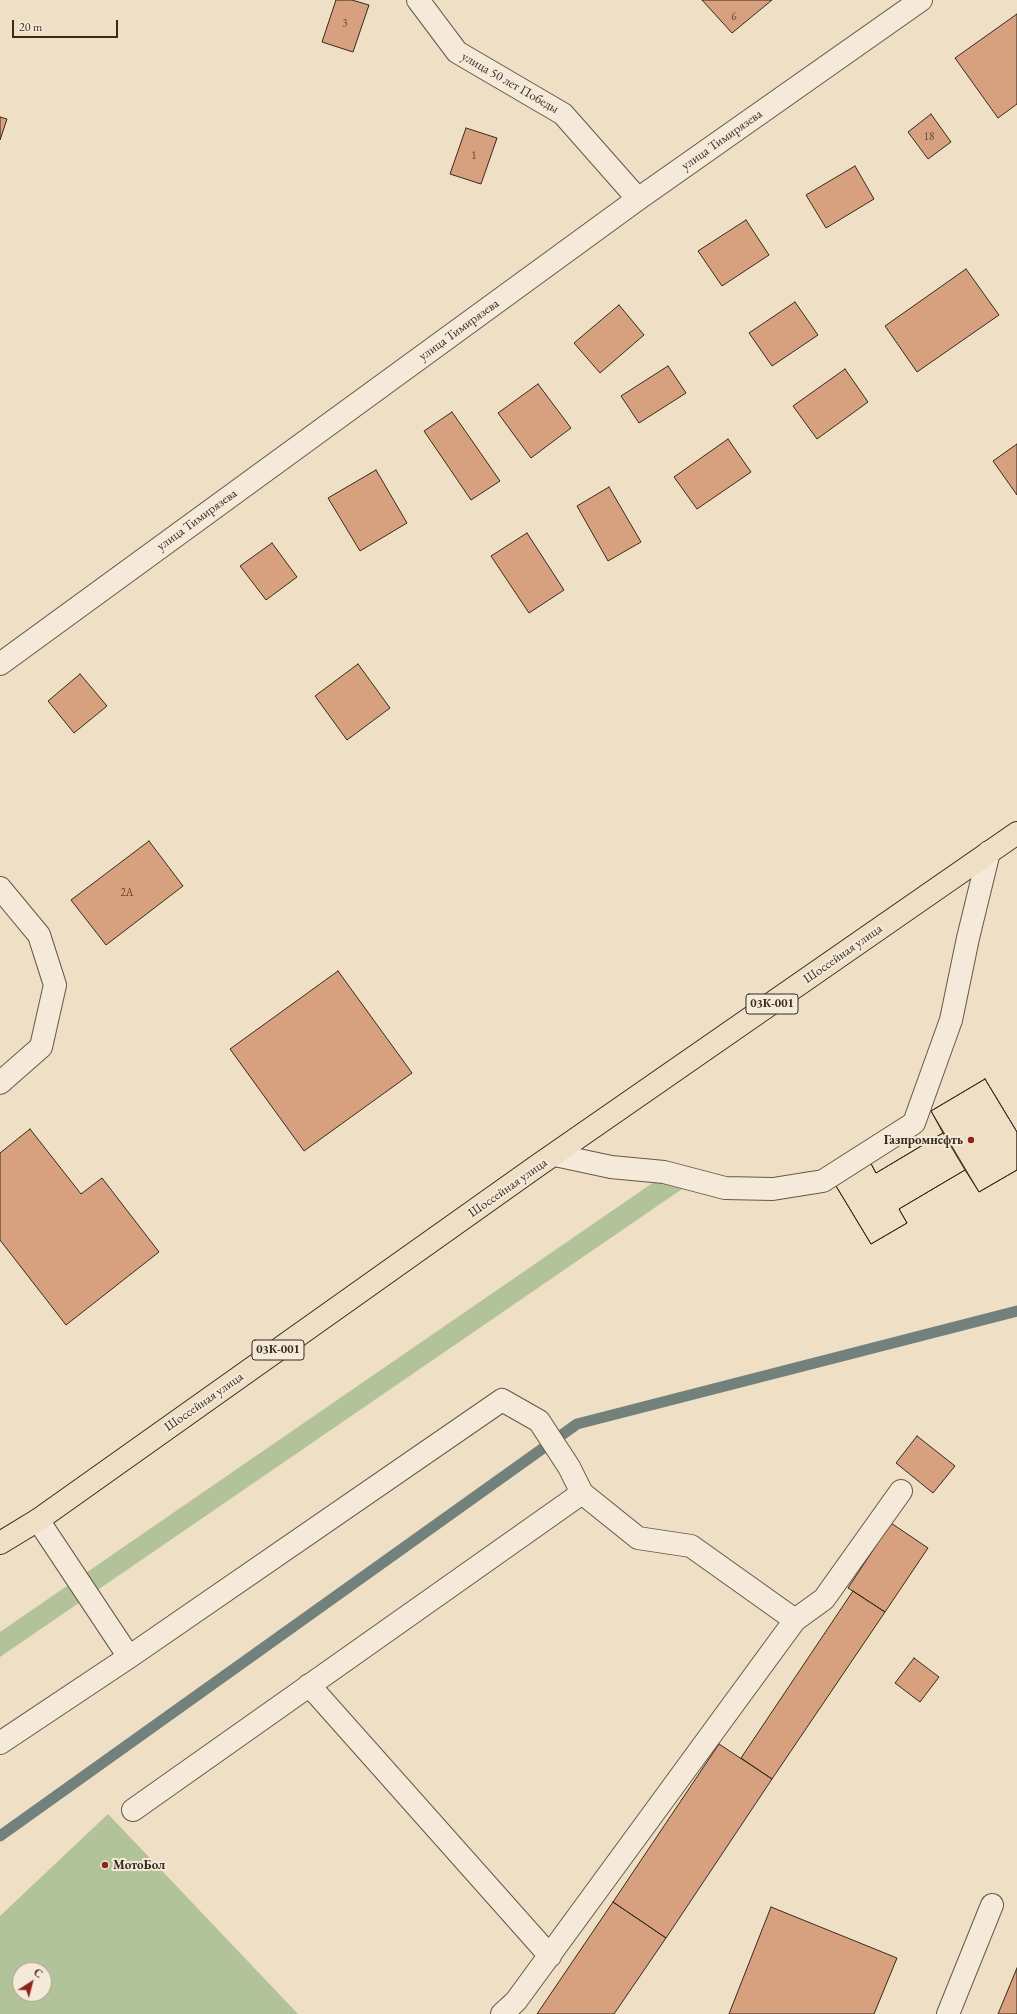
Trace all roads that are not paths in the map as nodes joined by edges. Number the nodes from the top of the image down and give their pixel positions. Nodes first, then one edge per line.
1 (418, 0) edge
2 (921, 0) edge
3 (638, 199) junction
4 (0, 664) edge
5 (1017, 833) edge
6 (990, 852) junction
7 (0, 888) edge
8 (0, 1083) edge
9 (555, 1155) junction
10 (901, 1491) dead end
11 (582, 1493) junction
12 (38, 1520) junction
13 (0, 1543) edge
14 (795, 1620) junction
15 (129, 1657) junction
16 (309, 1686) junction
17 (0, 1743) edge
18 (133, 1810) dead end
19 (992, 1905) dead end
20 (550, 1956) junction
21 (502, 2014) edge
22 (948, 2014) edge

1 - 3 street, улица 50 лет Победы
2 - 3 street, улица Тимирязева
3 - 4 street, улица Тимирязева
5 - 6 main road, Шоссейная улица / 03К-001
6 - 9 main road, Шоссейная улица / 03К-001
6 - 9 street
7 - 8 street
9 - 12 main road, Шоссейная улица / 03К-001
10 - 14 street
11 - 14 street
11 - 15 street
11 - 16 street
12 - 13 main road, Шоссейная улица / 03К-001
12 - 15 street
14 - 20 street
15 - 17 street
16 - 18 street
16 - 20 street
19 - 22 street
20 - 21 street

